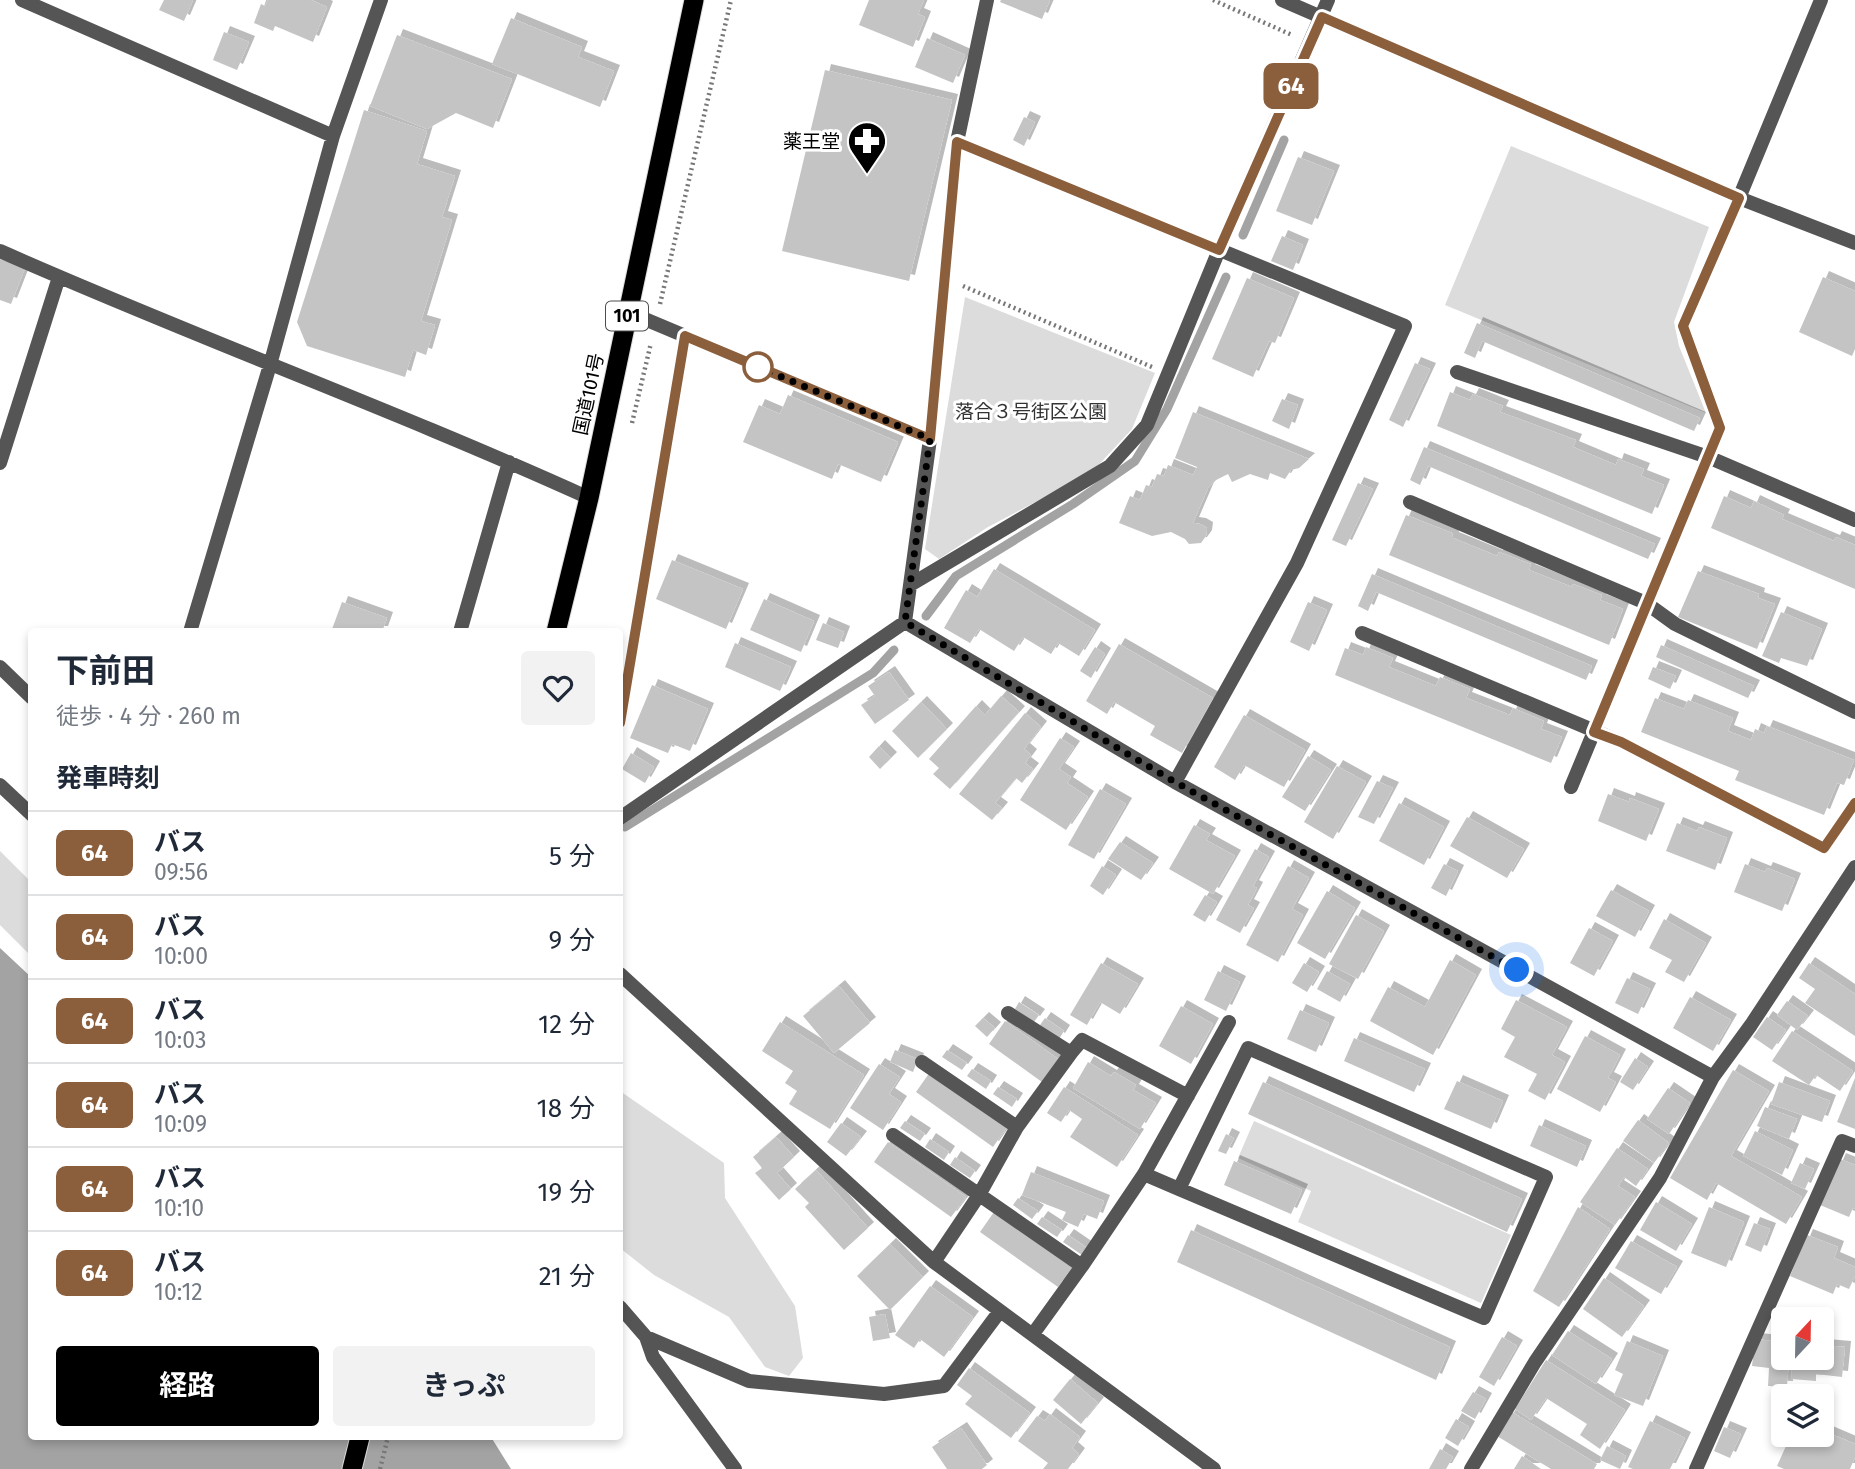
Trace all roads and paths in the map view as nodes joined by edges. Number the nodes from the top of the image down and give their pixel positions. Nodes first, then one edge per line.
1 (22, 0) edge
2 (382, 0) edge
3 (694, 0) edge
4 (987, 0) edge
5 (1213, 0) edge
6 (1282, 0) edge
7 (1328, 0) edge
8 (1821, 0) edge
9 (1322, 17) junction
10 (1310, 43) junction
11 (334, 136) junction
12 (957, 142) junction
13 (1739, 198) junction
14 (1855, 243) edge
15 (1219, 250) junction
16 (0, 251) edge
17 (58, 277) junction
18 (943, 278) junction
19 (628, 312) junction
20 (685, 336) junction
21 (270, 365) junction
22 (1457, 372) dead end
23 (1168, 374) junction
24 (930, 439) junction
25 (1708, 457) junction
26 (509, 462) junction
27 (0, 463) edge
28 (589, 498) junction
29 (1410, 502) dead end
30 (1855, 520) edge
31 (910, 585) junction
32 (1646, 603) junction
33 (905, 622) junction
34 (191, 628) edge
35 (461, 628) edge
36 (557, 628) edge
37 (1362, 633) dead end
38 (0, 667) edge
39 (28, 694) edge
40 (623, 705) edge
41 (1855, 712) edge
42 (1594, 732) junction
43 (1175, 782) junction
44 (0, 785) edge
45 (1571, 787) dead end
46 (1855, 803) edge
47 (28, 811) edge
48 (623, 816) edge
49 (1855, 867) edge
50 (623, 977) edge
51 (1008, 1013) dead end
52 (1229, 1022) dead end
53 (1071, 1053) junction
54 (922, 1062) dead end
55 (1713, 1077) junction
56 (1188, 1096) junction
57 (1017, 1127) junction
58 (893, 1135) dead end
59 (1855, 1146) edge
60 (1144, 1174) junction
61 (1179, 1189) junction
62 (979, 1195) junction
63 (934, 1262) junction
64 (1082, 1266) junction
65 (623, 1310) edge
66 (1000, 1311) junction
67 (1033, 1334) junction
68 (646, 1337) junction
69 (359, 1440) edge
70 (387, 1440) edge
71 (1206, 1466) edge
72 (352, 1469) edge
73 (380, 1469) edge
74 (735, 1469) edge
75 (1471, 1469) edge
76 (1696, 1469) edge

1 - 11 street
2 - 11 street
3 - 19 highway, 国道101号 / 101
4 - 12 street
5 - 10 path
6 - 9 street
7 - 9 street
8 - 13 street
9 - 10 street
9 - 13 street
10 - 15 street
11 - 21 street
12 - 15 street
12 - 18 street
13 - 14 street
13 - 25 street
15 - 23 street
15 - 43 street
16 - 17 street
17 - 21 street
17 - 27 street
18 - 23 path
18 - 24 street
19 - 20 street
19 - 28 highway, 国道101号 / 101
20 - 24 street
20 - 40 street
21 - 26 street
21 - 34 street
22 - 25 street
23 - 31 street
24 - 31 street
25 - 30 street
25 - 32 street
26 - 28 street
26 - 35 street
28 - 36 highway, 国道101号 / 101
29 - 32 street
31 - 33 street
32 - 41 street
32 - 42 street
33 - 43 street
33 - 48 street
37 - 42 street
38 - 39 street
42 - 45 street
42 - 46 street
43 - 55 street
44 - 47 street
49 - 55 street
50 - 63 street
51 - 53 street
52 - 56 street
53 - 56 street
53 - 57 street
54 - 57 street
55 - 75 street
56 - 60 street
57 - 62 street
58 - 62 street
59 - 76 street
60 - 61 street
60 - 64 street
61 - 61 street
62 - 63 street
62 - 64 street
63 - 66 street
64 - 67 street
65 - 68 street
66 - 67 street
66 - 68 street
67 - 71 street
68 - 74 street
69 - 72 highway
70 - 73 path

